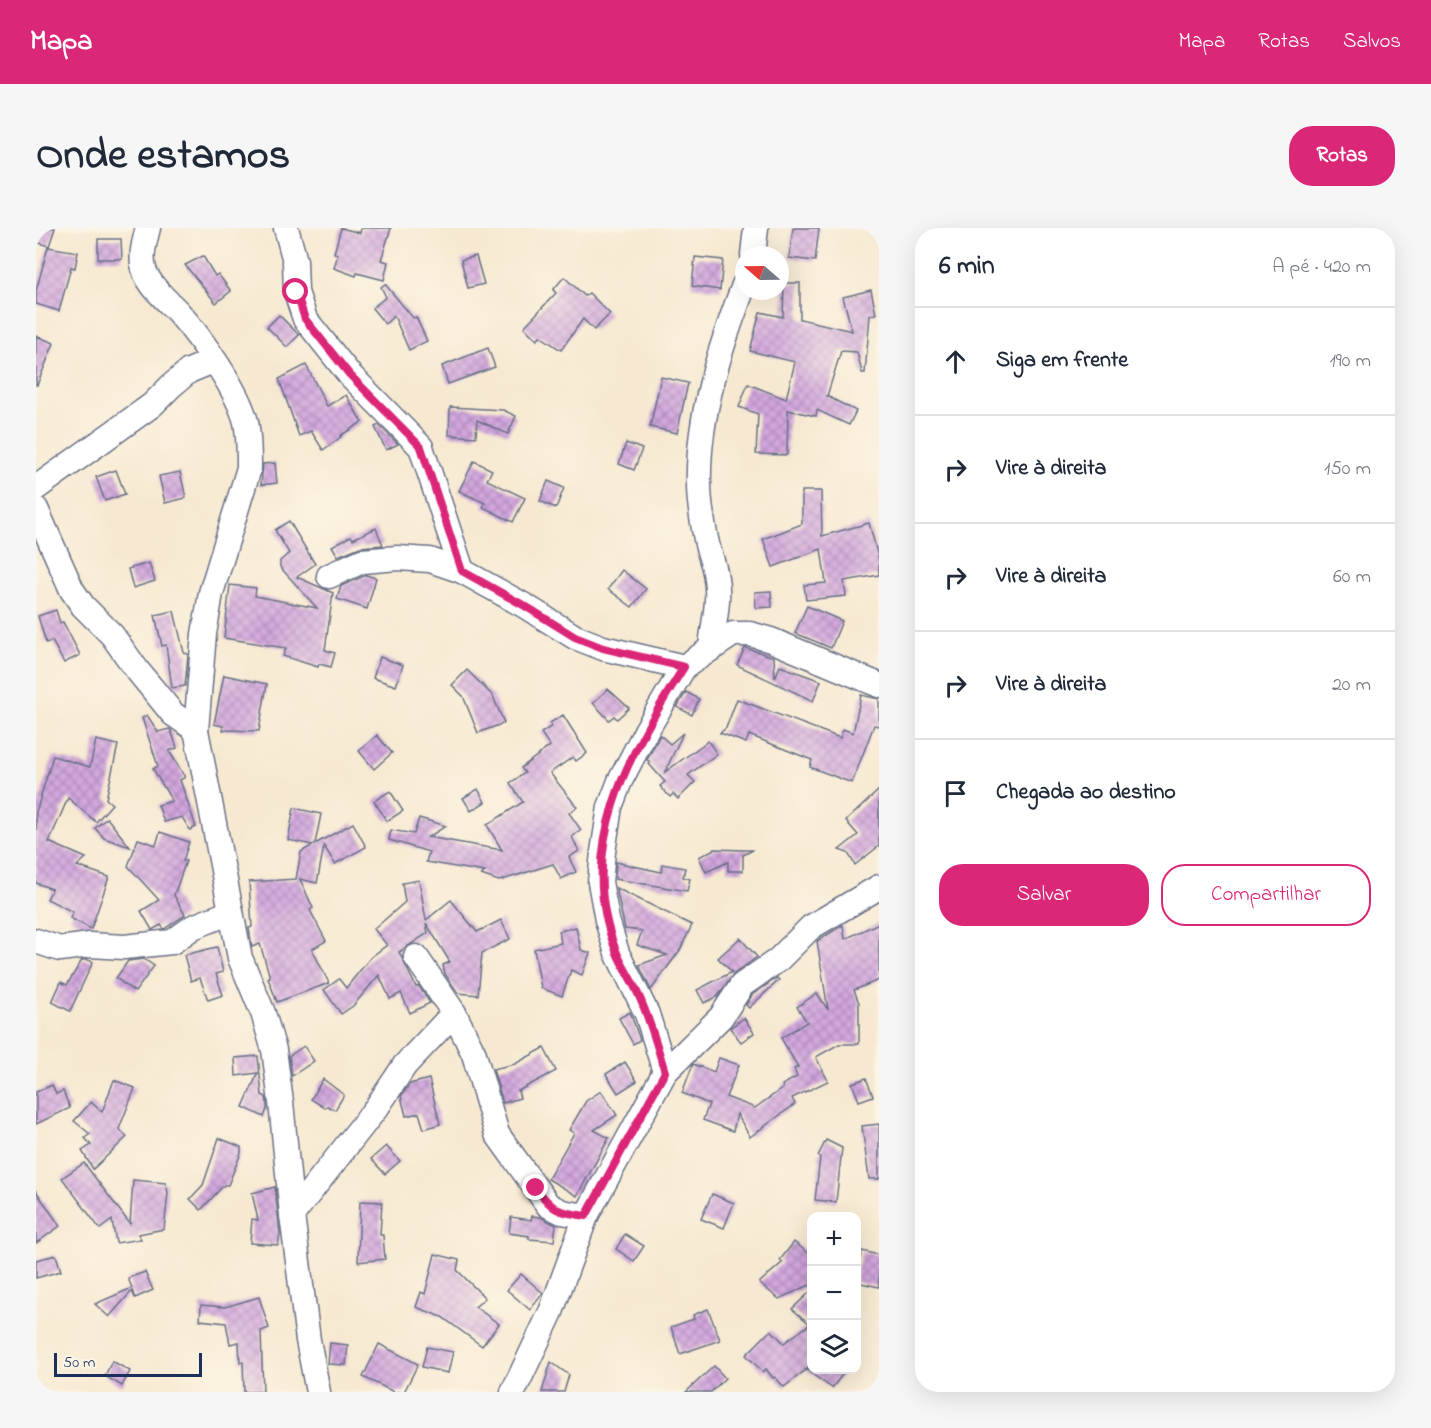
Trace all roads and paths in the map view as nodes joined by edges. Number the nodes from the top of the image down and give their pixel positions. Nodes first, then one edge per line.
1 (148, 228) edge
2 (286, 228) edge
3 (756, 228) edge
4 (754, 246) edge
5 (739, 300) edge
6 (213, 361) junction
7 (36, 488) edge
8 (36, 509) edge
9 (462, 571) junction
10 (329, 576) dead end
11 (711, 647) junction
12 (684, 667) junction
13 (879, 685) edge
14 (196, 730) junction
15 (879, 886) edge
16 (231, 912) junction
17 (36, 941) edge
18 (416, 957) dead end
19 (454, 1013) junction
20 (665, 1072) junction
21 (292, 1215) junction
22 (586, 1216) junction
23 (318, 1392) edge
24 (513, 1392) edge

1 - 6 street
2 - 9 street
3 - 4 street
5 - 11 street
6 - 7 street
6 - 14 street
8 - 14 street
9 - 10 street
9 - 12 street
11 - 12 street
11 - 13 street
12 - 20 street
14 - 16 street
15 - 20 street
16 - 17 street
16 - 21 street
18 - 19 street
19 - 21 street
19 - 22 street
20 - 22 street
21 - 23 street
22 - 24 street

